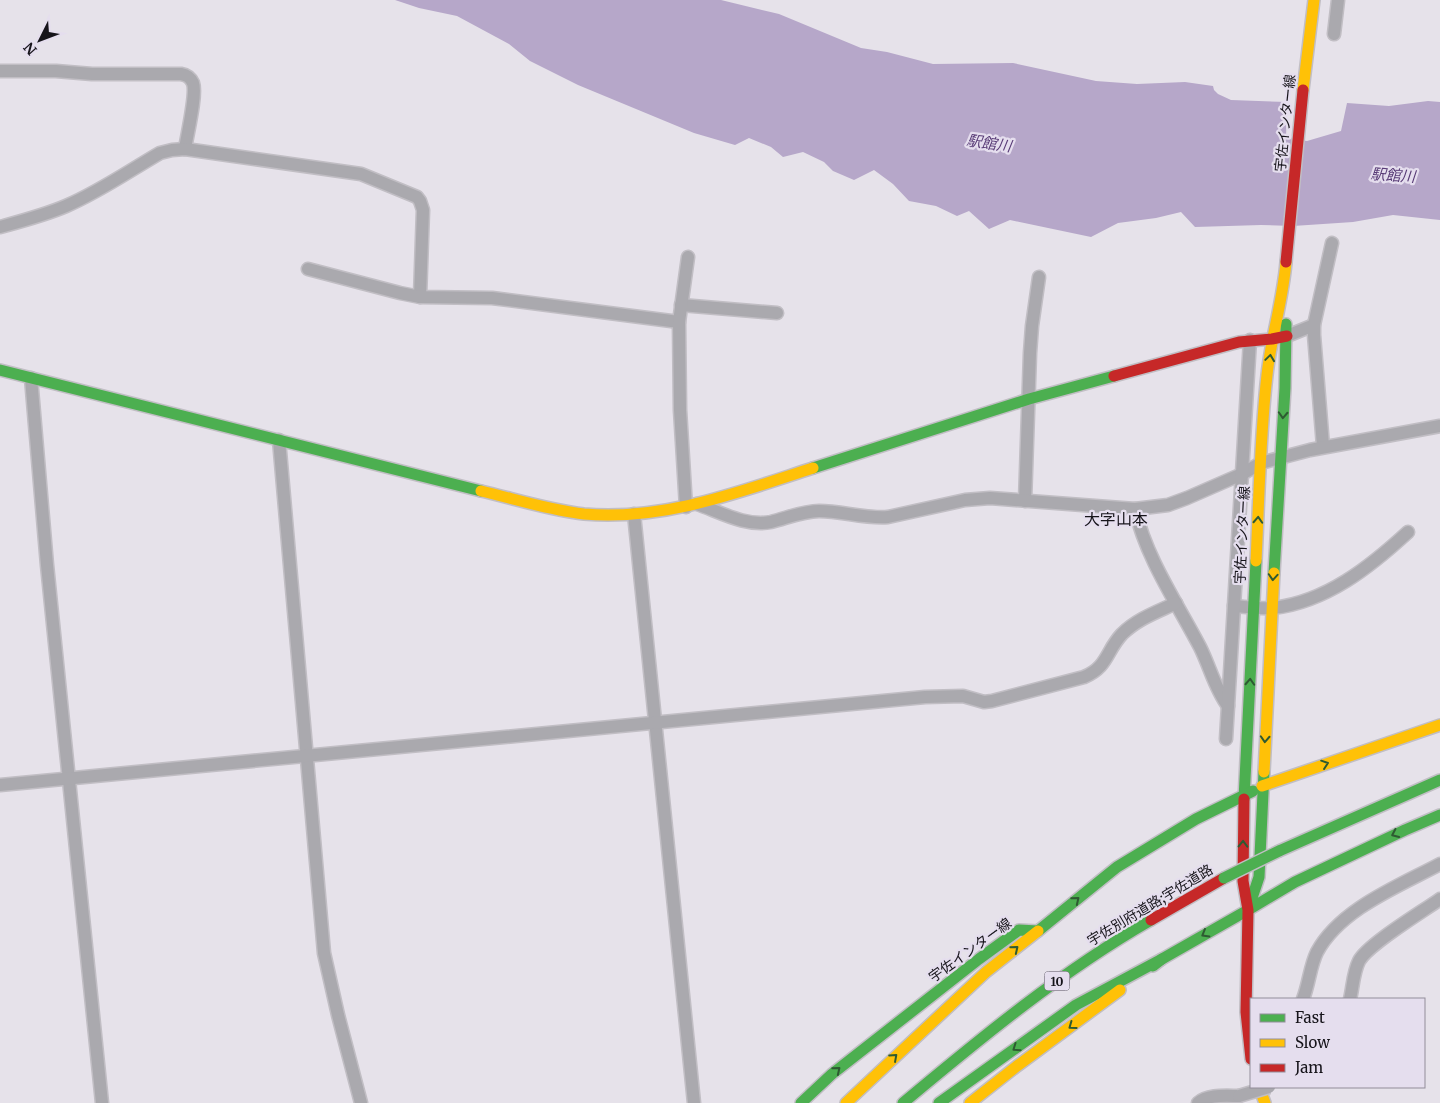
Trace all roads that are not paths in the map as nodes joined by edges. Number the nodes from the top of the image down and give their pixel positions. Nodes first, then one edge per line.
1 (1314, 0) edge
2 (1338, 0) edge
3 (1334, 34) dead end
4 (0, 71) edge
5 (185, 149) junction
6 (0, 227) edge
7 (1332, 244) dead end
8 (688, 257) dead end
9 (308, 269) dead end
10 (1039, 277) dead end
11 (1285, 278) junction
12 (420, 297) junction
13 (681, 305) junction
14 (777, 312) dead end
15 (679, 322) junction
16 (1314, 325) junction
17 (1286, 336) junction
18 (1272, 339) junction
19 (1250, 340) junction
20 (0, 370) edge
21 (32, 378) junction
22 (1029, 399) junction
23 (1440, 426) edge
24 (278, 440) junction
25 (1323, 446) junction
26 (1281, 458) junction
27 (1261, 463) junction
28 (1242, 474) junction
29 (1025, 501) junction
30 (691, 506) junction
31 (1135, 509) junction
32 (634, 514) junction
33 (1408, 532) dead end
34 (1176, 603) junction
35 (1234, 606) junction
36 (1254, 608) junction
37 (1272, 608) junction
38 (1228, 706) junction
39 (654, 723) junction
40 (1440, 725) edge
41 (1226, 739) dead end
42 (306, 756) junction
43 (69, 778) junction
44 (1440, 780) edge
45 (0, 784) edge
46 (1262, 786) junction
47 (1244, 795) junction
48 (1440, 815) edge
49 (1440, 864) edge
50 (1440, 899) edge
51 (1248, 910) junction
52 (1038, 931) junction
53 (1162, 959) junction
54 (1303, 998) edge
55 (1350, 998) edge
56 (1249, 1024) edge
57 (1250, 1041) edge
58 (1259, 1088) edge
59 (1266, 1088) edge
60 (102, 1103) edge
61 (361, 1103) edge
62 (694, 1103) edge
63 (801, 1103) edge
64 (846, 1103) edge
65 (903, 1103) edge
66 (939, 1103) edge
67 (970, 1103) edge
68 (1198, 1103) edge
69 (1265, 1103) edge

1 - 11 main road, 宇佐インター線
2 - 3 street
4 - 5 street
5 - 6 street
5 - 12 street
7 - 16 street
8 - 13 street
9 - 12 street
10 - 22 street
11 - 17 main road, 宇佐インター線
11 - 18 main road, 宇佐インター線
12 - 15 street
13 - 14 street
13 - 15 street
15 - 30 street
16 - 17 street
16 - 25 street
17 - 18 main road
17 -> 26 main road, 宇佐インター線
18 - 19 main road
27 -> 18 main road, 宇佐インター線
19 - 22 main road
19 - 28 street
20 - 21 main road
21 - 24 main road
21 - 43 street
22 - 29 street
22 - 30 main road
23 - 25 street
24 - 32 main road
24 - 42 street
25 - 26 street
26 - 27 street
26 -> 37 main road, 宇佐インター線
27 - 28 street
36 -> 27 main road, 宇佐インター線
28 - 31 street
28 - 35 street
29 - 30 street
29 - 31 street
30 - 32 main road
31 - 34 street
32 - 39 street
33 - 37 street
34 - 38 street
34 - 39 street
35 - 36 street
35 - 38 street
36 - 37 street
47 -> 36 main road, 宇佐インター線
37 -> 46 main road, 宇佐インター線
38 - 41 street
39 - 42 street
39 - 62 street
46 -> 40 main road
42 - 43 street
42 - 61 street
43 - 45 street
43 - 60 street
44 - 65 main road, 宇佐別府道路;宇佐道路 / 10, bridge
46 - 47 main road
46 - 51 main road, 宇佐インター線
51 -> 47 main road, 宇佐インター線
52 -> 47 main road
48 -> 51 main road
49 - 54 street
50 - 55 street
51 -> 53 main road
51 - 56 main road
63 -> 52 main road, 宇佐インター線
64 -> 52 main road
53 -> 66 main road
53 -> 67 main road
56 - 57 main road
58 - 69 main road
59 - 68 street, bridge

